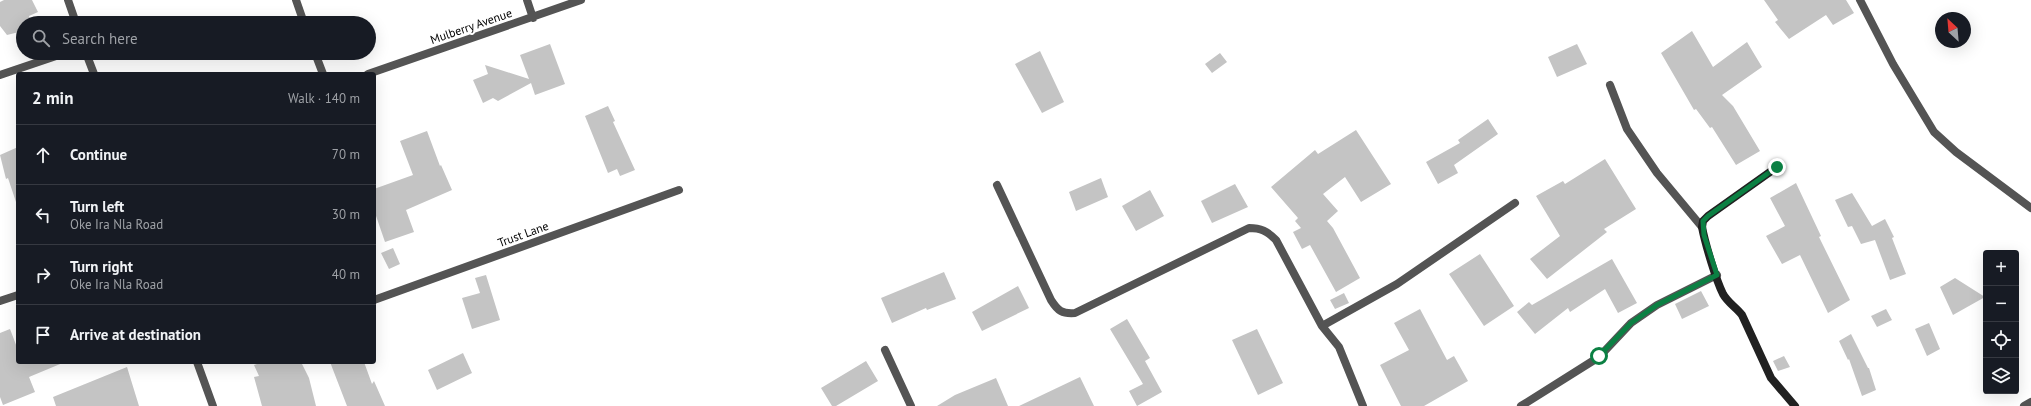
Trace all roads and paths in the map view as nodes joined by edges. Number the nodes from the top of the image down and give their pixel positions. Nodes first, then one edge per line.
1 (68, 0) edge
2 (296, 0) edge
3 (526, 0) edge
4 (581, 0) edge
5 (1860, 0) edge
6 (74, 16) edge
7 (302, 16) edge
8 (533, 18) junction
9 (44, 60) edge
10 (89, 60) edge
11 (318, 60) edge
12 (93, 72) edge
13 (322, 72) edge
14 (374, 72) edge
15 (0, 75) edge
16 (1610, 85) dead end
17 (1777, 167) dead end
18 (997, 185) dead end
19 (679, 190) dead end
20 (1515, 203) dead end
21 (2031, 208) edge
22 (1702, 227) junction
23 (1717, 275) junction
24 (16, 296) edge
25 (376, 299) edge
26 (0, 302) edge
27 (1322, 326) junction
28 (885, 350) dead end
29 (199, 364) edge
30 (2031, 402) edge
31 (213, 406) edge
32 (911, 406) edge
33 (1363, 406) edge
34 (1521, 406) edge
35 (1795, 406) edge
36 (2024, 406) edge

1 - 6 street
2 - 7 street
3 - 8 street
4 - 8 street, Mulberry Avenue
5 - 21 street
8 - 14 street, Mulberry Avenue
9 - 15 street
10 - 12 street
11 - 13 street
16 - 22 street
17 - 22 street
18 - 27 street
19 - 25 street, Trust Lane
20 - 27 street
22 - 23 street
23 - 34 street
23 - 35 street
24 - 26 street
27 - 33 street
28 - 32 street
29 - 31 street
30 - 36 street

